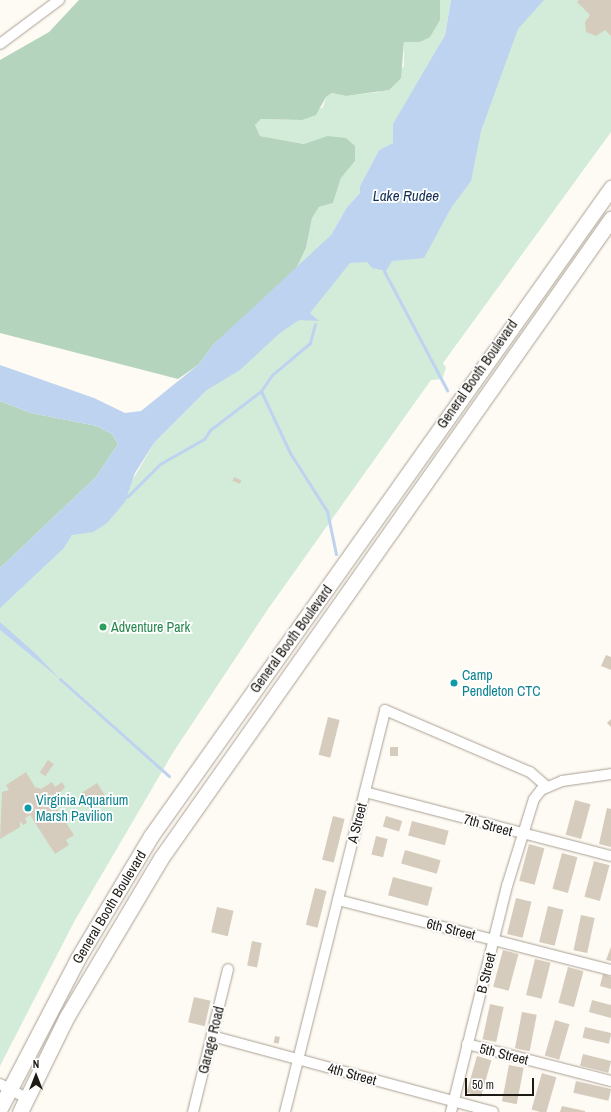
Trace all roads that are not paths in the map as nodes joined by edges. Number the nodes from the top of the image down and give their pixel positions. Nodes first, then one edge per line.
1 (59, 0) edge
2 (0, 44) edge
3 (611, 188) edge
4 (611, 219) edge
5 (611, 774) edge
6 (546, 787) junction
7 (365, 792) junction
8 (521, 834) junction
9 (611, 856) edge
10 (338, 900) junction
11 (494, 940) junction
12 (228, 969) dead end
13 (611, 970) edge
14 (212, 1036) junction
15 (468, 1044) junction
16 (298, 1060) junction
17 (611, 1081) edge
18 (4, 1087) edge
19 (26, 1098) junction
20 (453, 1102) junction
21 (0, 1108) edge
22 (20, 1112) edge
23 (193, 1112) edge
24 (285, 1112) edge
25 (451, 1112) edge
26 (492, 1112) edge

1 - 2 street
3 - 18 highway, General Booth Boulevard
4 - 19 highway, General Booth Boulevard
5 - 6 street
6 - 7 street, A Street
6 - 8 street, B Street
7 - 8 street, 7th Street
7 - 10 street, A Street
8 - 9 street, 7th Street
8 - 11 street, B Street
10 - 11 street, 6th Street
10 - 16 street, A Street
11 - 13 street, 6th Street
11 - 15 street, B Street
12 - 14 street, Garage Road
14 - 16 street, 4th Street
14 - 23 street, Garage Road
15 - 17 street, 5th Street
15 - 20 street, B Street
16 - 20 street, 4th Street
16 - 24 street, A Street
18 - 19 street
18 - 21 highway, General Booth Boulevard
19 - 22 highway, General Booth Boulevard
20 - 25 street, B Street
20 - 26 street, 4th Street

